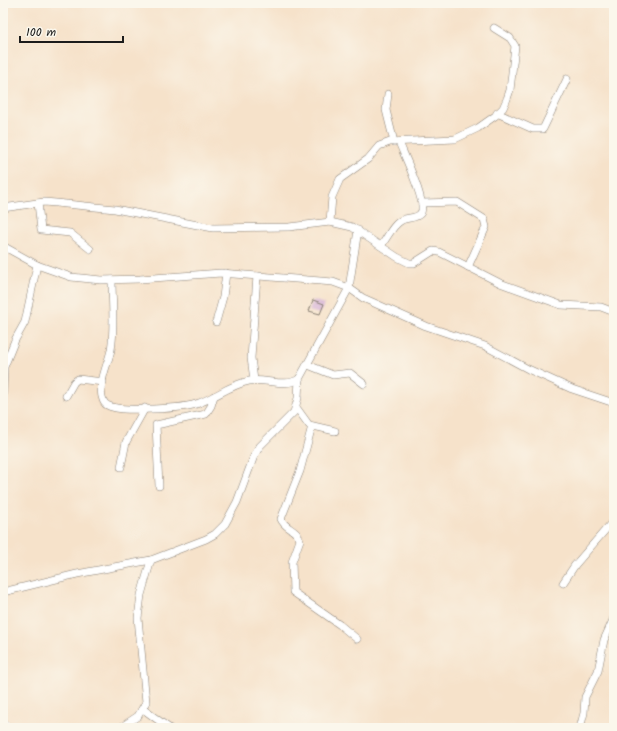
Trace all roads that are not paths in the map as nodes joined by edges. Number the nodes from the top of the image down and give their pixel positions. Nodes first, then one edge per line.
1 (494, 28) dead end
2 (567, 79) dead end
3 (388, 94) dead end
4 (497, 113) junction
5 (396, 142) junction
6 (38, 203) junction
7 (422, 203) junction
8 (3, 208) edge
9 (330, 222) junction
10 (358, 230) junction
11 (3, 246) edge
12 (381, 246) junction
13 (90, 249) dead end
14 (37, 265) junction
15 (468, 267) junction
16 (226, 273) junction
17 (257, 276) junction
18 (112, 280) junction
19 (349, 288) junction
20 (614, 312) edge
21 (216, 322) dead end
22 (308, 365) junction
23 (299, 379) junction
24 (254, 380) junction
25 (103, 382) junction
26 (364, 384) dead end
27 (3, 394) edge
28 (66, 396) dead end
29 (214, 396) junction
30 (614, 403) edge
31 (296, 407) junction
32 (145, 408) junction
33 (312, 426) junction
34 (335, 431) dead end
35 (121, 468) dead end
36 (159, 486) dead end
37 (614, 520) edge
38 (151, 560) junction
39 (564, 583) dead end
40 (3, 592) edge
41 (614, 618) edge
42 (357, 639) dead end
43 (143, 709) junction
44 (3, 724) edge
45 (11, 728) edge
46 (120, 728) edge
47 (169, 728) edge
48 (580, 728) edge

1 - 4 street
2 - 4 street
3 - 5 street
4 - 5 street
5 - 7 street
5 - 9 street
6 - 8 street
6 - 9 street
6 - 13 street
7 - 12 street
7 - 15 street
9 - 10 street
10 - 12 street
10 - 19 street
11 - 14 street
12 - 15 street
14 - 18 street
14 - 27 street
15 - 20 street
16 - 17 street
16 - 18 street
16 - 21 street
17 - 19 street
17 - 24 street
18 - 25 street
19 - 22 street
19 - 30 street
22 - 23 street
22 - 26 street
23 - 24 street
23 - 31 street
24 - 29 street
25 - 28 street
25 - 32 street
29 - 32 street
29 - 36 street
31 - 33 street
31 - 38 street
32 - 35 street
33 - 34 street
33 - 42 street
37 - 39 street
38 - 40 street
38 - 43 street
41 - 48 street
43 - 46 street
43 - 47 street
44 - 45 street

